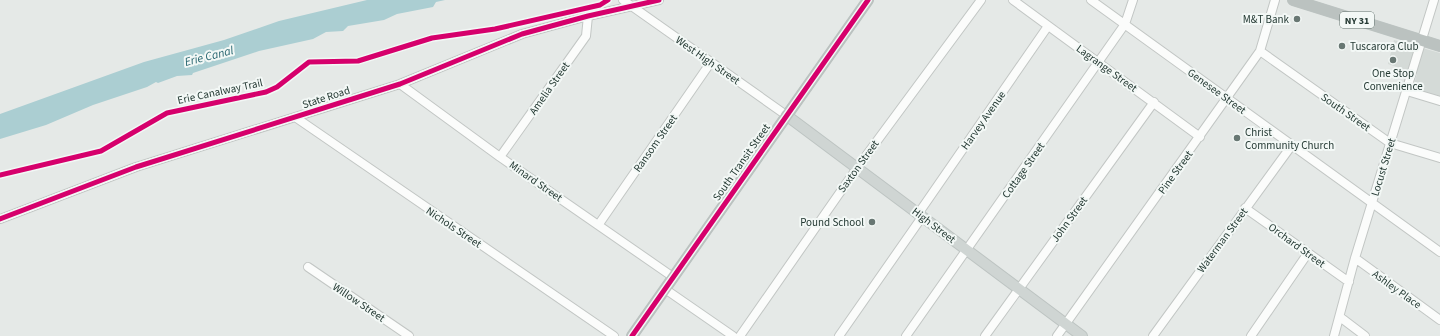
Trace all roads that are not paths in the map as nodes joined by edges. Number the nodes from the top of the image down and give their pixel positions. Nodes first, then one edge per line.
1 (623, 0) edge
2 (659, 0) edge
3 (868, 0) edge
4 (981, 0) edge
5 (1013, 0) edge
6 (1091, 0) edge
7 (1133, 0) edge
8 (1275, 0) edge
9 (1293, 0) edge
10 (1434, 0) edge
11 (631, 6) junction
12 (588, 16) junction
13 (1125, 24) junction
14 (1048, 26) junction
15 (1422, 41) junction
16 (1440, 46) edge
17 (1260, 51) junction
18 (1098, 61) junction
19 (711, 62) junction
20 (400, 84) junction
21 (1407, 91) junction
22 (1228, 98) junction
23 (1440, 101) edge
24 (1154, 102) junction
25 (786, 115) junction
26 (295, 117) junction
27 (1200, 137) junction
28 (1390, 143) junction
29 (1292, 145) junction
30 (500, 157) junction
31 (1440, 158) edge
32 (857, 168) junction
33 (1372, 203) junction
34 (1245, 208) junction
35 (920, 215) junction
36 (0, 219) edge
37 (599, 224) junction
38 (967, 250) junction
39 (1440, 252) edge
40 (1308, 253) junction
41 (1355, 258) junction
42 (308, 267) dead end
43 (674, 277) junction
44 (1349, 282) junction
45 (1019, 288) junction
46 (665, 289) junction
47 (1340, 317) junction
48 (1440, 320) edge
49 (1065, 324) junction
50 (409, 336) edge
51 (614, 336) edge
52 (632, 336) edge
53 (733, 336) edge
54 (740, 336) edge
55 (839, 336) edge
56 (906, 336) edge
57 (985, 336) edge
58 (1057, 336) edge
59 (1082, 336) edge
60 (1153, 336) edge
61 (1251, 336) edge
62 (1334, 336) edge
63 (1365, 336) edge

1 - 11 street, West High Street
2 - 11 street, State Road
3 - 25 highway, South Transit Street
4 - 32 street, Saxton Street
5 - 14 street, Lagrange Street
6 - 13 street, Genesee Street
7 - 13 street, Cottage Street
8 - 17 street, Pine Street
9 - 15 highway, NY 31
10 - 15 street, Locust Street
11 - 12 street, State Road
11 - 19 street, West High Street
12 - 20 street, State Road
12 - 30 street, Amelia Street
13 - 18 street, Cottage Street
13 - 22 street, Genesee Street
14 - 18 street, Lagrange Street
14 - 35 street, Harvey Avenue
15 - 16 highway, NY 31
15 - 21 street, Locust Street
17 - 22 street, Pine Street
17 - 28 street, South Street
18 - 24 street, Lagrange Street
18 - 38 street, Cottage Street
19 - 25 street, West High Street
19 - 37 street, Ransom Street
20 - 26 street, State Road
20 - 30 street, Minard Street
21 - 23 street
21 - 28 street, Locust Street
22 - 27 street, Pine Street
22 - 29 street, Genesee Street
24 - 27 street, Lagrange Street
24 - 45 street, John Street
25 - 32 main road, High Street
25 - 43 highway, South Transit Street
26 - 36 street, State Road
26 - 51 street, Nichols Street
27 - 49 street, Pine Street
28 - 31 street, South Street
28 - 33 street, Locust Street
29 - 33 street, Genesee Street
29 - 34 street, Waterman Street
30 - 37 street, Minard Street
32 - 35 main road, High Street
32 - 54 street, Saxton Street
33 - 39 street, Genesee Street
33 - 41 street, Locust Street
34 - 40 street, Orchard Street
34 - 60 street, Waterman Street
35 - 38 main road, High Street
35 - 55 street, Harvey Avenue
37 - 43 street, Minard Street
38 - 45 main road, High Street
38 - 56 street, Cottage Street
40 - 44 street, Orchard Street
40 - 61 street
41 - 44 street, Locust Street
41 - 48 street, Ashley Place
42 - 50 street, Willow Street
43 - 46 highway, South Transit Street
44 - 47 street, Locust Street
45 - 49 main road, High Street
45 - 57 street, John Street
46 - 52 highway, South Transit Street
46 - 53 street
47 - 62 street, Locust Street
47 - 63 street
49 - 58 street, Pine Street
49 - 59 main road, High Street

